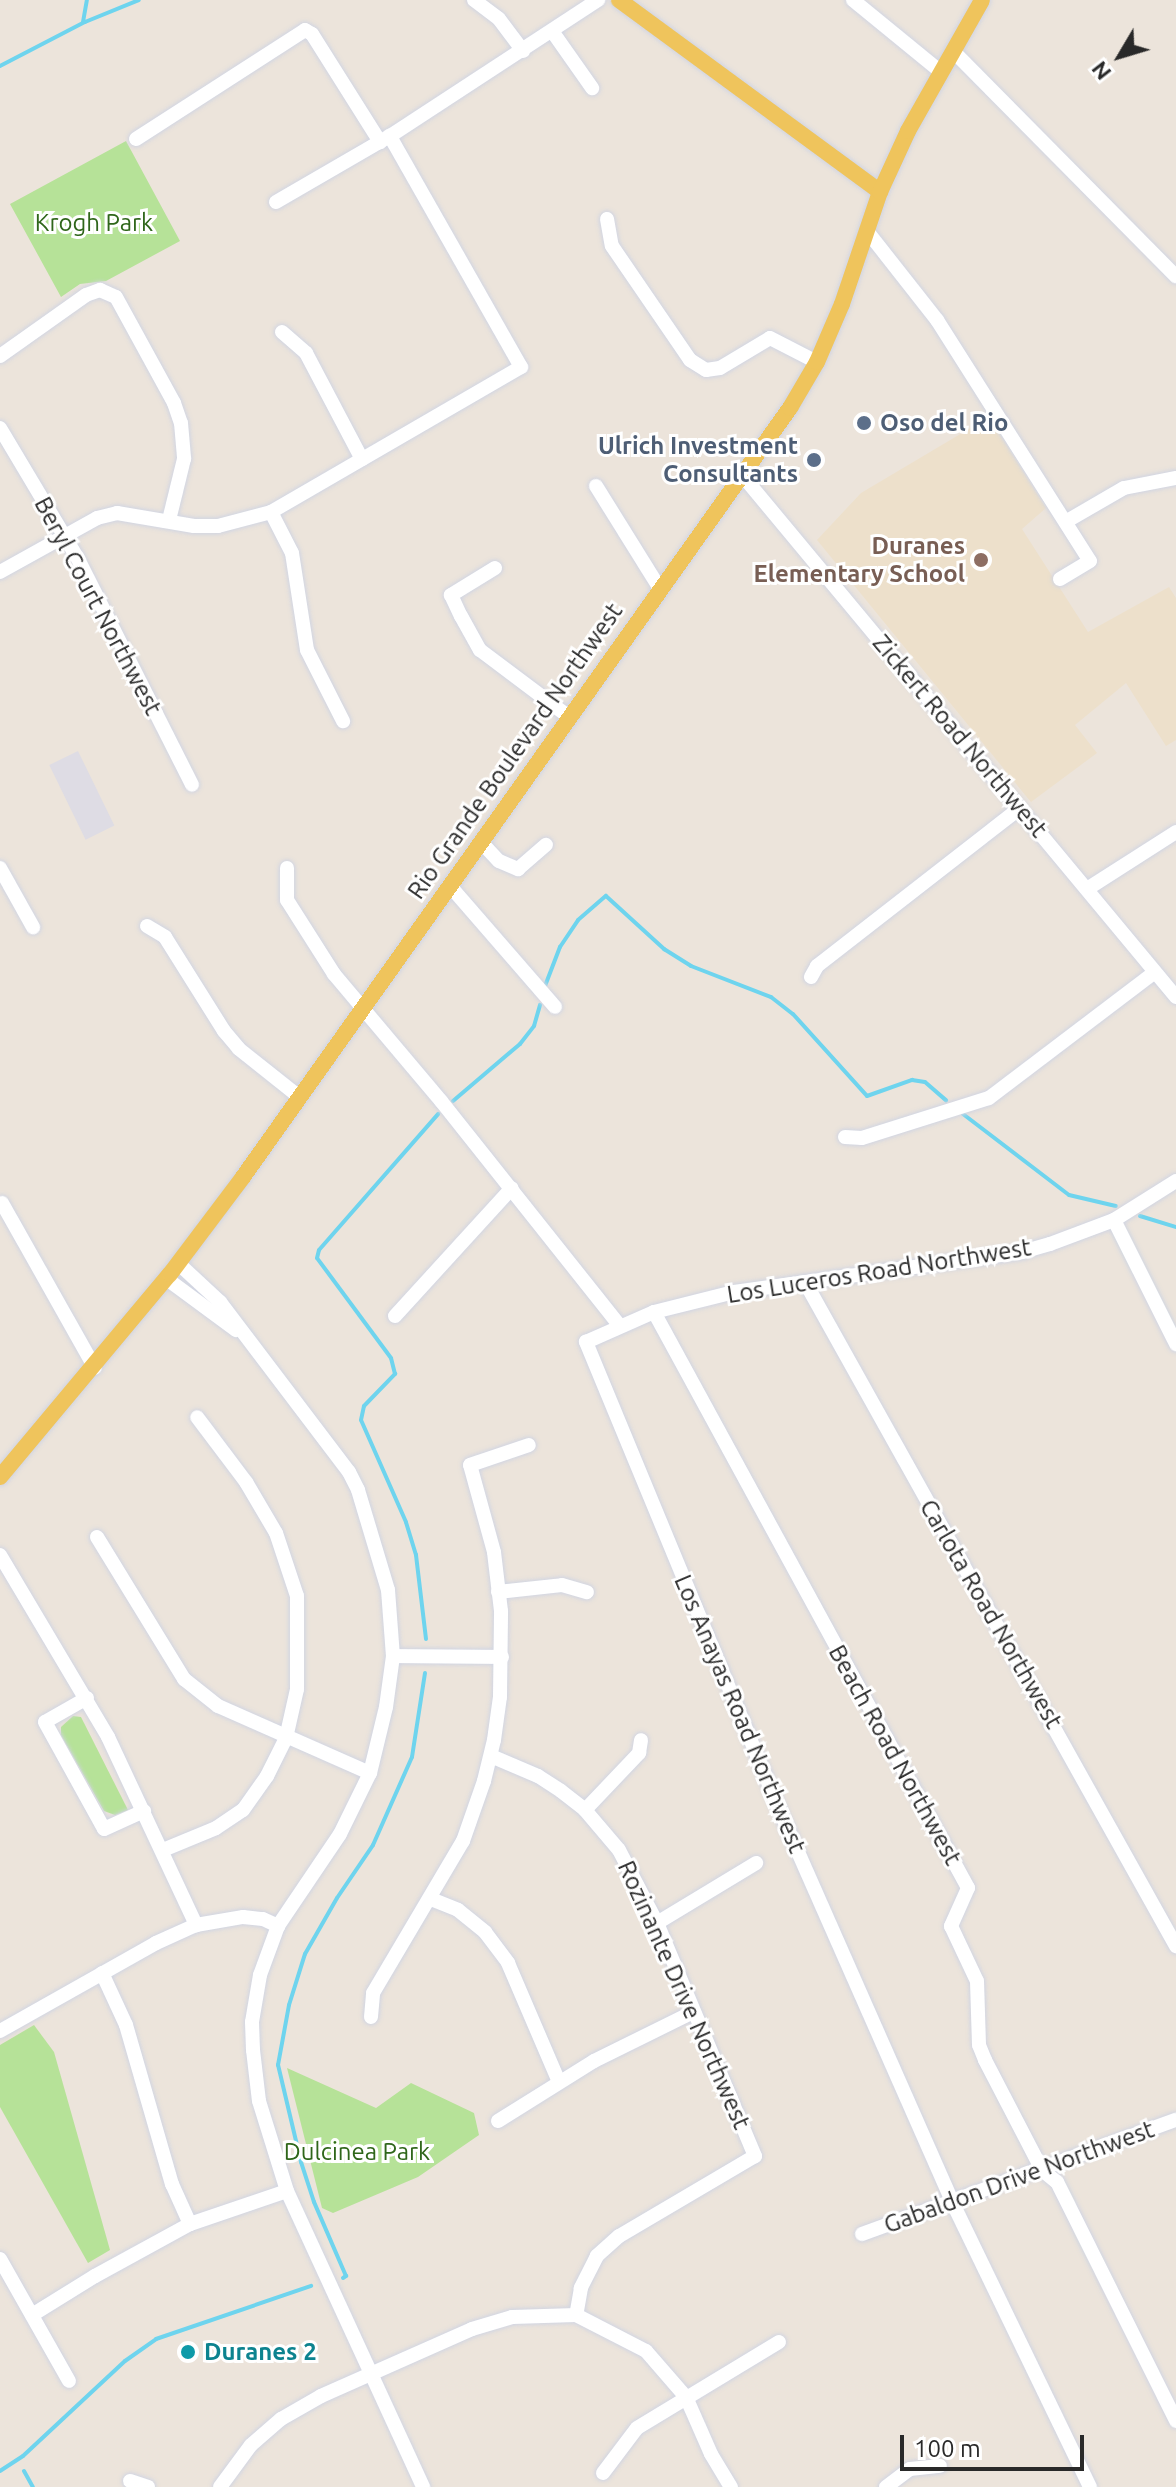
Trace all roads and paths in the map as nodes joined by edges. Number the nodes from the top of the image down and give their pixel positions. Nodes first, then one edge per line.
1 (474, 0) edge
2 (598, 0) edge
3 (619, 0) edge
4 (853, 0) edge
5 (982, 0) edge
6 (552, 31) junction
7 (523, 51) junction
8 (953, 51) junction
9 (941, 72) junction
10 (592, 88) dead end
11 (136, 139) dead end
12 (385, 139) junction
13 (880, 192) junction
14 (276, 202) dead end
15 (607, 219) dead end
16 (867, 231) junction
17 (1176, 276) edge
18 (282, 332) dead end
19 (0, 356) edge
20 (817, 362) junction
21 (0, 428) edge
22 (362, 459) junction
23 (742, 475) junction
24 (1176, 478) edge
25 (596, 486) dead end
26 (271, 512) junction
27 (169, 520) junction
28 (1067, 521) junction
29 (64, 535) junction
30 (495, 568) dead end
31 (0, 572) edge
32 (1060, 579) dead end
33 (660, 589) junction
34 (568, 716) junction
35 (343, 721) dead end
36 (192, 785) dead end
37 (1020, 808) junction
38 (1176, 832) edge
39 (481, 842) junction
40 (546, 845) dead end
41 (0, 868) edge
42 (287, 868) dead end
43 (450, 886) junction
44 (1087, 889) junction
45 (147, 926) dead end
46 (33, 927) dead end
47 (1155, 972) junction
48 (811, 977) dead end
49 (1176, 997) edge
50 (555, 1007) dead end
51 (362, 1009) junction
52 (298, 1096) junction
53 (845, 1137) dead end
54 (1176, 1181) edge
55 (512, 1188) junction
56 (2, 1203) edge
57 (1114, 1220) junction
58 (179, 1264) junction
59 (167, 1279) junction
60 (805, 1282) junction
61 (654, 1312) junction
62 (395, 1316) dead end
63 (619, 1325) junction
64 (240, 1332) junction
65 (1176, 1344) edge
66 (95, 1368) junction
67 (197, 1417) dead end
68 (529, 1445) dead end
69 (0, 1477) edge
70 (97, 1537) dead end
71 (0, 1555) edge
72 (498, 1592) junction
73 (587, 1592) dead end
74 (393, 1656) junction
75 (502, 1657) junction
76 (87, 1698) junction
77 (286, 1738) junction
78 (641, 1740) dead end
79 (491, 1756) junction
80 (370, 1773) junction
81 (585, 1810) junction
82 (144, 1811) junction
83 (163, 1850) junction
84 (756, 1863) dead end
85 (431, 1899) junction
86 (657, 1923) junction
87 (196, 1925) junction
88 (278, 1926) junction
89 (1176, 1946) edge
90 (102, 1973) junction
91 (693, 2012) junction
92 (371, 2017) dead end
93 (0, 2031) edge
94 (559, 2082) junction
95 (1176, 2120) edge
96 (498, 2121) dead end
97 (1042, 2170) junction
98 (287, 2191) junction
99 (952, 2201) junction
100 (190, 2224) junction
101 (862, 2234) dead end
102 (0, 2259) edge
103 (32, 2315) junction
104 (576, 2315) junction
105 (779, 2342) dead end
106 (370, 2372) junction
107 (69, 2381) dead end
108 (686, 2397) junction
109 (1176, 2421) edge
110 (940, 2466) dead end
111 (603, 2473) dead end
112 (130, 2481) dead end
113 (148, 2487) edge
114 (220, 2487) edge
115 (423, 2487) edge
116 (731, 2487) edge
117 (886, 2487) edge
118 (1090, 2487) edge

1 - 7 street
2 - 6 street
3 - 13 main road
4 - 9 street
5 - 8 main road, Rio Grande Boulevard Northwest
6 - 7 street
6 - 10 street
7 - 12 street
8 - 9 main road, Rio Grande Boulevard Northwest
8 - 17 street
9 - 13 main road, Rio Grande Boulevard Northwest
11 - 12 street
12 - 14 street
12 - 22 street
13 - 16 main road, Rio Grande Boulevard Northwest
15 - 20 street
16 - 20 main road, Rio Grande Boulevard Northwest
16 - 28 street
18 - 22 street
19 - 27 street
20 - 23 main road, Rio Grande Boulevard Northwest
21 - 29 street, Beryl Court Northwest
22 - 26 street
23 - 33 main road, Rio Grande Boulevard Northwest
23 - 37 street, Zickert Road Northwest
24 - 28 street
25 - 33 street
26 - 27 street
26 - 35 street
27 - 29 street
28 - 32 street
29 - 31 street
29 - 36 street, Beryl Court Northwest
30 - 34 street
33 - 34 main road, Rio Grande Boulevard Northwest
34 - 39 main road, Rio Grande Boulevard Northwest
37 - 44 street, Zickert Road Northwest
37 - 48 street
38 - 44 street
39 - 40 street
39 - 43 main road, Rio Grande Boulevard Northwest
41 - 46 street
42 - 51 street
43 - 50 street
43 - 51 main road, Rio Grande Boulevard Northwest
44 - 47 street, Zickert Road Northwest
45 - 52 street
47 - 49 street, Zickert Road Northwest
47 - 53 street
51 - 52 main road, Rio Grande Boulevard Northwest
51 - 55 street
52 - 58 main road, Rio Grande Boulevard Northwest
54 - 57 street, Los Luceros Road Northwest
55 - 62 street
55 - 63 street
56 - 66 street
57 - 60 street, Los Luceros Road Northwest
57 - 65 street
58 - 59 main road, Rio Grande Boulevard Northwest
58 - 64 street
59 - 64 street
59 - 66 main road, Rio Grande Boulevard Northwest
60 - 61 street, Los Luceros Road Northwest
60 - 89 street, Carlota Road Northwest
61 - 63 street, Los Luceros Road Northwest
61 - 97 street, Beach Road Northwest
63 - 99 street, Los Anayas Road Northwest
64 - 74 street
66 - 69 main road, Rio Grande Boulevard Northwest
67 - 77 street
68 - 72 street
70 - 77 street
71 - 76 street
72 - 73 street
72 - 75 street
74 - 75 street
74 - 80 street
75 - 79 street
76 - 82 street
76 - 82 street
77 - 80 street
77 - 83 street
78 - 81 street
79 - 81 street, Rozinante Drive Northwest
79 - 85 street
80 - 88 street
81 - 86 street, Rozinante Drive Northwest
82 - 83 street
83 - 87 street
84 - 86 street
85 - 92 street
85 - 94 street
86 - 91 street, Rozinante Drive Northwest
87 - 88 street
87 - 90 street
88 - 98 street
90 - 93 street
90 - 100 street
91 - 94 street
91 - 104 street, Rozinante Drive Northwest
94 - 96 street
95 - 97 street, Gabaldon Drive Northwest
97 - 99 street, Gabaldon Drive Northwest
97 - 109 street, Beach Road Northwest
98 - 100 street
98 - 106 street
99 - 101 street, Gabaldon Drive Northwest
99 - 118 street, Los Anayas Road Northwest
100 - 103 street
102 - 103 street
103 - 107 street
104 - 106 street
104 - 108 street
105 - 108 street
106 - 114 street
106 - 115 street
108 - 111 street
108 - 116 street
110 - 117 street
112 - 113 street

